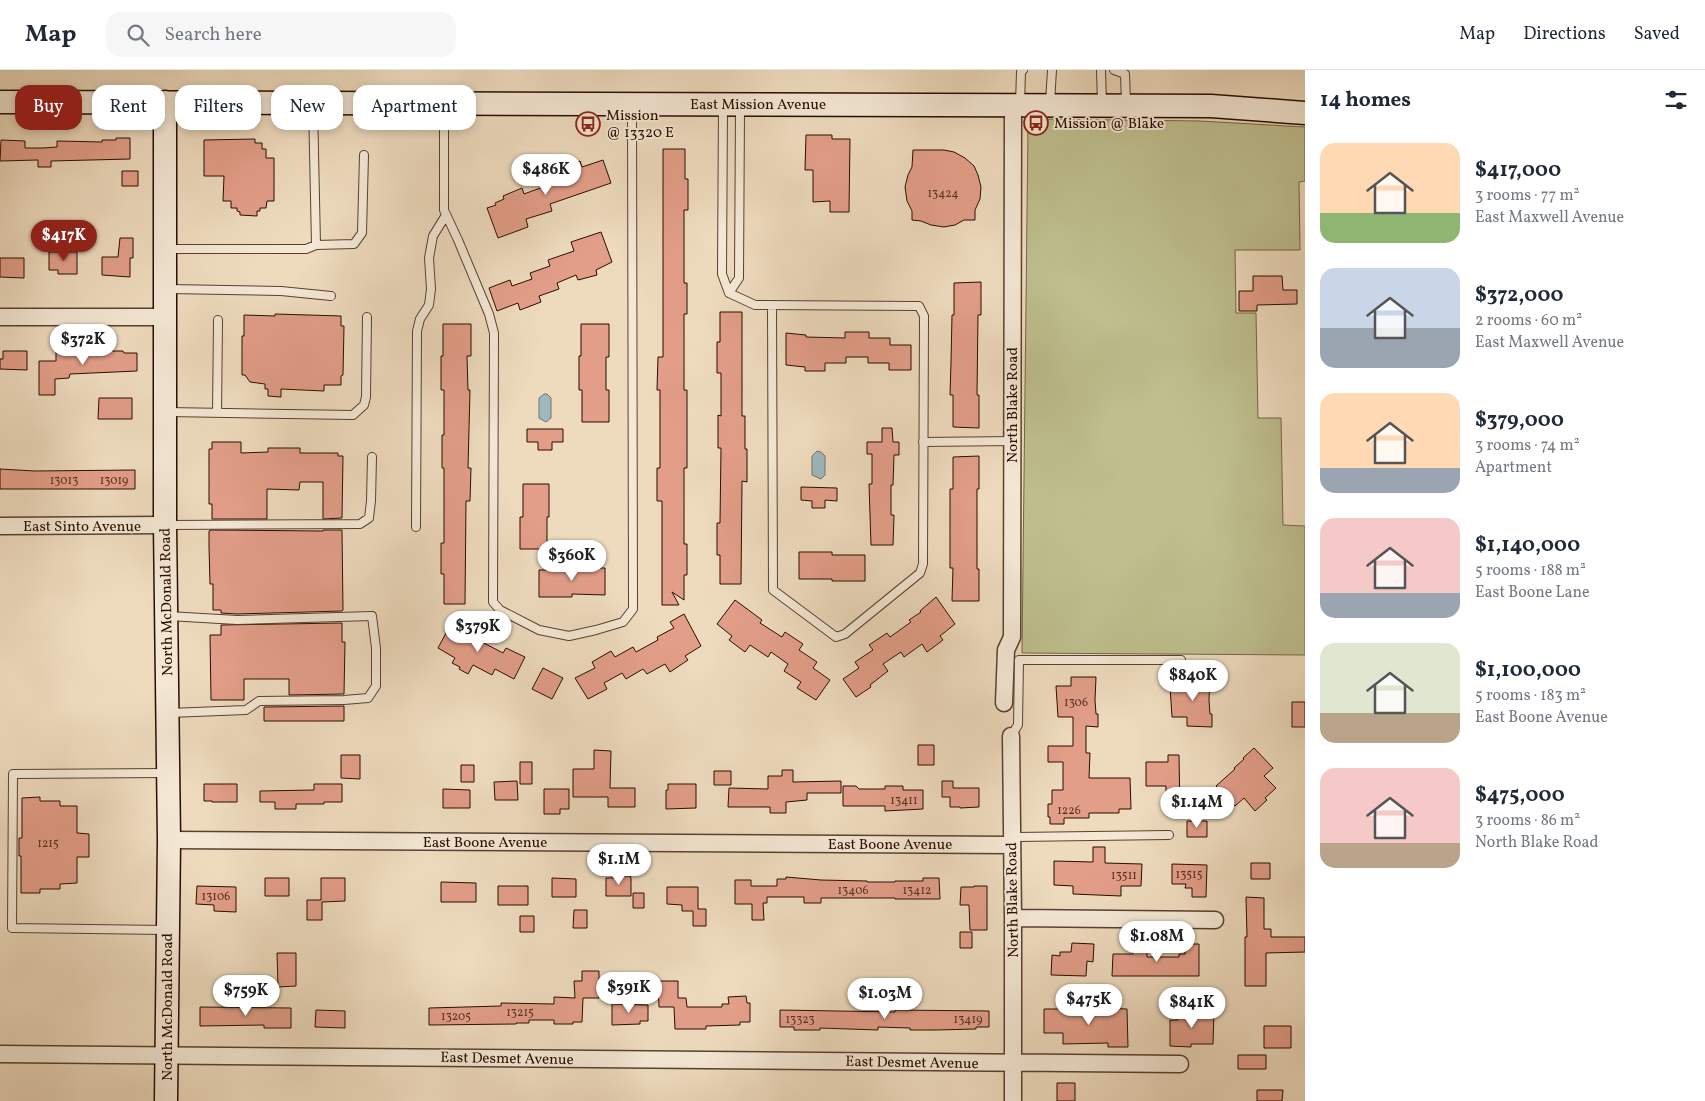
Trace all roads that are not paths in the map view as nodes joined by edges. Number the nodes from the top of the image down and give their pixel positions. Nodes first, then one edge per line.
1 (1023, 70) edge
2 (1052, 70) edge
3 (1101, 70) edge
4 (1114, 70) edge
5 (0, 102) edge
6 (92, 102) edge
7 (165, 102) joint
8 (271, 102) edge
9 (476, 103) edge
10 (632, 103) junction
11 (732, 104) junction
12 (1016, 106) junction
13 (1050, 106) junction
14 (1102, 106) junction
15 (1126, 106) junction
16 (1305, 113) edge
17 (314, 130) edge
18 (444, 130) edge
19 (364, 155) dead end
20 (446, 215) junction
21 (316, 245) junction
22 (166, 249) junction
23 (166, 289) junction
24 (729, 292) junction
25 (331, 296) dead end
26 (772, 305) junction
27 (0, 317) edge
28 (166, 317) junction
29 (367, 317) dead end
30 (218, 320) dead end
31 (166, 412) junction
32 (217, 413) junction
33 (1012, 441) junction
34 (923, 442) junction
35 (372, 457) dead end
36 (165, 525) junction
37 (0, 526) edge
38 (416, 527) dead end
39 (166, 616) junction
40 (1181, 660) dead end
41 (1004, 703) dead end
42 (167, 713) junction
43 (1011, 736) joint
44 (168, 773) junction
45 (1169, 835) dead end
46 (169, 840) junction
47 (1012, 841) junction
48 (1013, 918) junction
49 (1215, 920) dead end
50 (168, 930) junction
51 (0, 1054) edge
52 (166, 1054) junction
53 (1014, 1064) junction
54 (1180, 1064) dead end
55 (166, 1101) edge
56 (1013, 1101) edge

1 - 12 lane
2 - 13 lane
3 - 14 lane
4 - 15 lane
5 - 6 street, East Mission Avenue
7 - 8 street, East Mission Avenue
7 - 22 street, North McDonald Road
9 - 10 street, East Mission Avenue
10 - 11 street, East Mission Avenue
10 - 20 lane
11 - 12 street, East Mission Avenue
11 - 24 lane
11 - 24 lane
12 - 13 street, East Mission Avenue
12 - 33 street, North Blake Road
13 - 14 street, East Mission Avenue
14 - 15 street, East Mission Avenue
15 - 16 street, East Mission Avenue
17 - 21 lane
18 - 20 lane
19 - 21 lane
20 - 38 lane
21 - 22 lane
22 - 23 street, North McDonald Road
23 - 25 lane
23 - 28 street, North McDonald Road
24 - 26 lane
26 - 34 lane
26 - 34 lane
27 - 28 street
28 - 31 street, North McDonald Road
29 - 32 lane
30 - 32 lane
31 - 32 lane
31 - 36 street, North McDonald Road
33 - 34 lane
33 - 41 street, North Blake Road
35 - 36 lane
36 - 37 street, East Sinto Avenue
36 - 39 street, North McDonald Road
39 - 42 street, North McDonald Road
39 - 42 lane
40 - 43 lane
42 - 44 street, North McDonald Road
43 - 47 street, North Blake Road
44 - 46 street, North McDonald Road
44 - 50 lane
45 - 47 lane
46 - 47 street, East Boone Avenue
46 - 50 street, North McDonald Road
47 - 48 street, North Blake Road
48 - 49 street
48 - 53 street, North Blake Road
50 - 52 street, North McDonald Road
51 - 52 street, East Desmet Avenue
52 - 53 street, East Desmet Avenue
52 - 55 street, North McDonald Road
53 - 54 street
53 - 56 street, North Blake Road

